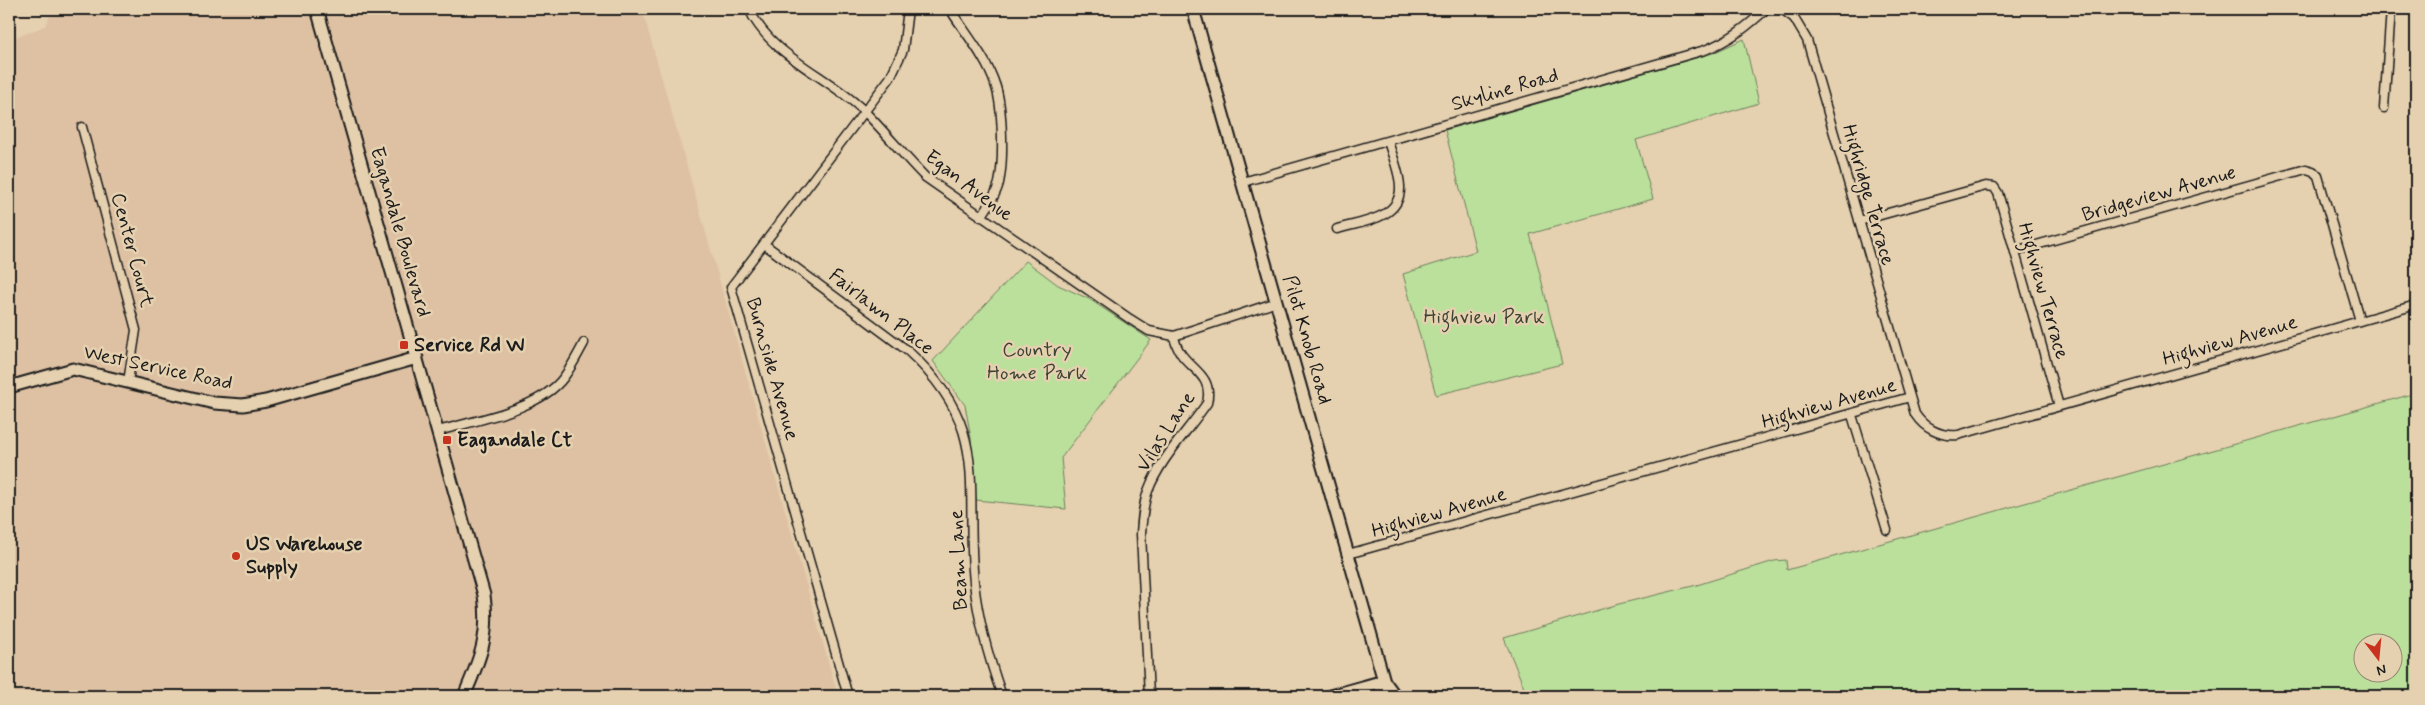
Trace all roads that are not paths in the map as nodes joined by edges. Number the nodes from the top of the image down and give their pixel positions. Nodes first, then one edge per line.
1 (317, 9) edge
2 (749, 9) edge
3 (908, 9) edge
4 (950, 9) edge
5 (1193, 9) edge
6 (1766, 9) edge
7 (1782, 9) edge
8 (2391, 9) edge
9 (2384, 108) dead end
10 (864, 111) junction
11 (82, 127) dead end
12 (1388, 141) junction
13 (1242, 182) junction
14 (982, 217) junction
15 (1859, 221) junction
16 (1338, 229) dead end
17 (764, 244) junction
18 (2015, 251) junction
19 (1277, 302) junction
20 (2416, 305) edge
21 (2360, 321) junction
22 (1174, 336) junction
23 (584, 343) dead end
24 (417, 358) junction
25 (128, 382) junction
26 (9, 387) edge
27 (1910, 397) junction
28 (2059, 406) junction
29 (1852, 415) junction
30 (960, 421) joint
31 (438, 431) junction
32 (1887, 530) dead end
33 (1348, 554) junction
34 (1384, 681) junction
35 (464, 696) edge
36 (848, 696) edge
37 (1002, 696) edge
38 (1149, 696) edge
39 (1330, 696) edge
40 (1380, 696) edge
41 (1396, 696) edge

1 - 24 street, Eagandale Boulevard
2 - 10 street, Egan Avenue
3 - 10 street, Burnside Avenue
4 - 14 street
5 - 13 street, Pilot Knob Road
6 - 12 street, Skyline Road
7 - 15 street, Highridge Terrace
8 - 9 street
10 - 14 street, Egan Avenue
10 - 17 street, Burnside Avenue
11 - 25 street, Center Court
12 - 13 street, Skyline Road
12 - 16 street
13 - 19 street, Pilot Knob Road
14 - 22 street, Egan Avenue
15 - 18 street, Highview Terrace
15 - 27 street, Highridge Terrace
17 - 30 street, Fairlawn Place
17 - 36 street, Burnside Avenue
18 - 21 street, Bridgeview Avenue
18 - 28 street, Highview Terrace
19 - 22 street
19 - 33 street, Pilot Knob Road
20 - 21 street, Highview Avenue
21 - 28 street, Highview Avenue
22 - 38 street, Vilas Lane
23 - 31 street
24 - 25 street, West Service Road
24 - 31 street, Eagandale Boulevard
25 - 26 street, West Service Road
27 - 28 street, Highview Avenue
27 - 29 street, Highview Avenue
29 - 32 street
29 - 33 street, Highview Avenue
30 - 37 street, Beam Lane
31 - 35 street, Eagandale Boulevard
33 - 34 street, Pilot Knob Road
34 - 39 street
34 - 40 street
34 - 41 street, Pilot Knob Road

